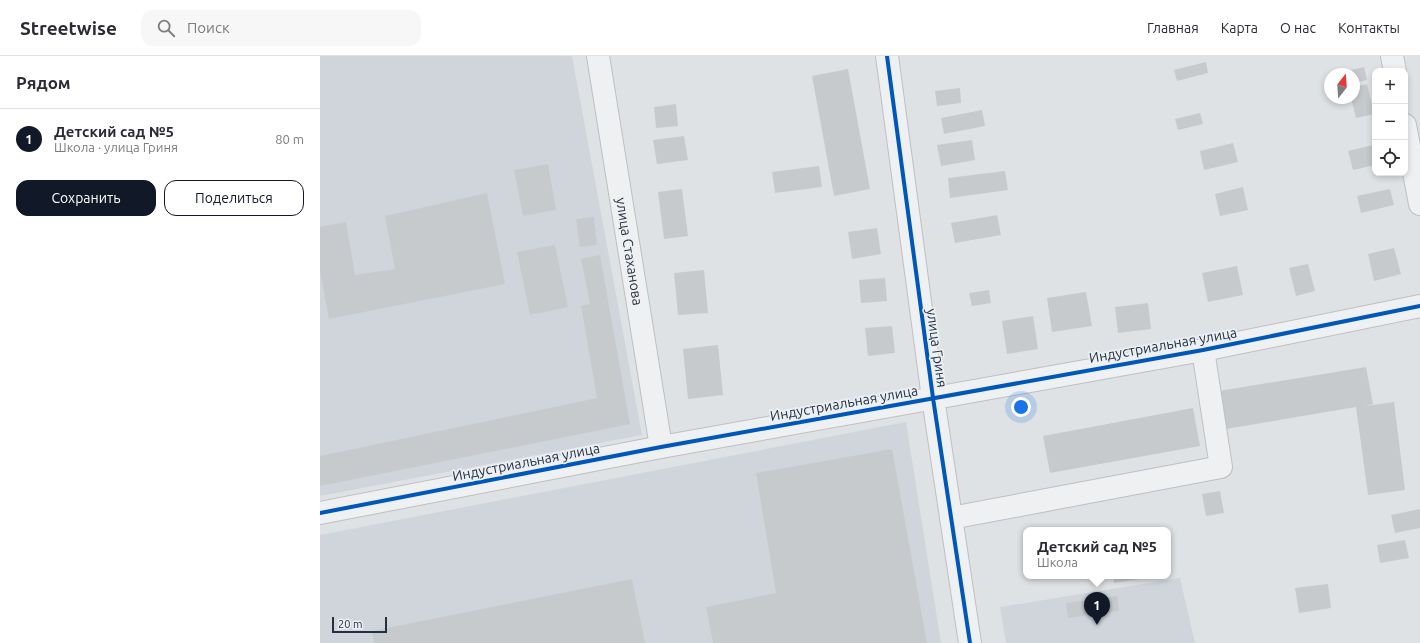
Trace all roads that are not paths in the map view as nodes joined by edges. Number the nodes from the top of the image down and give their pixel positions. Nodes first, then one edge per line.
1 (598, 56) edge
2 (887, 56) edge
3 (1392, 56) edge
4 (1394, 68) edge
5 (1408, 140) edge
6 (1420, 204) edge
7 (1420, 306) edge
8 (1203, 350) junction
9 (933, 398) junction
10 (661, 447) junction
11 (320, 513) edge
12 (951, 518) junction
13 (970, 643) edge

1 - 10 street, улица Стаханова
2 - 9 street, улица Гриня
3 - 4 street
5 - 6 street
7 - 8 street, Индустриальная улица
8 - 9 street, Индустриальная улица
8 - 12 street
9 - 10 street, Индустриальная улица
9 - 12 street, улица Гриня
10 - 11 street, Индустриальная улица
12 - 13 street, улица Гриня

